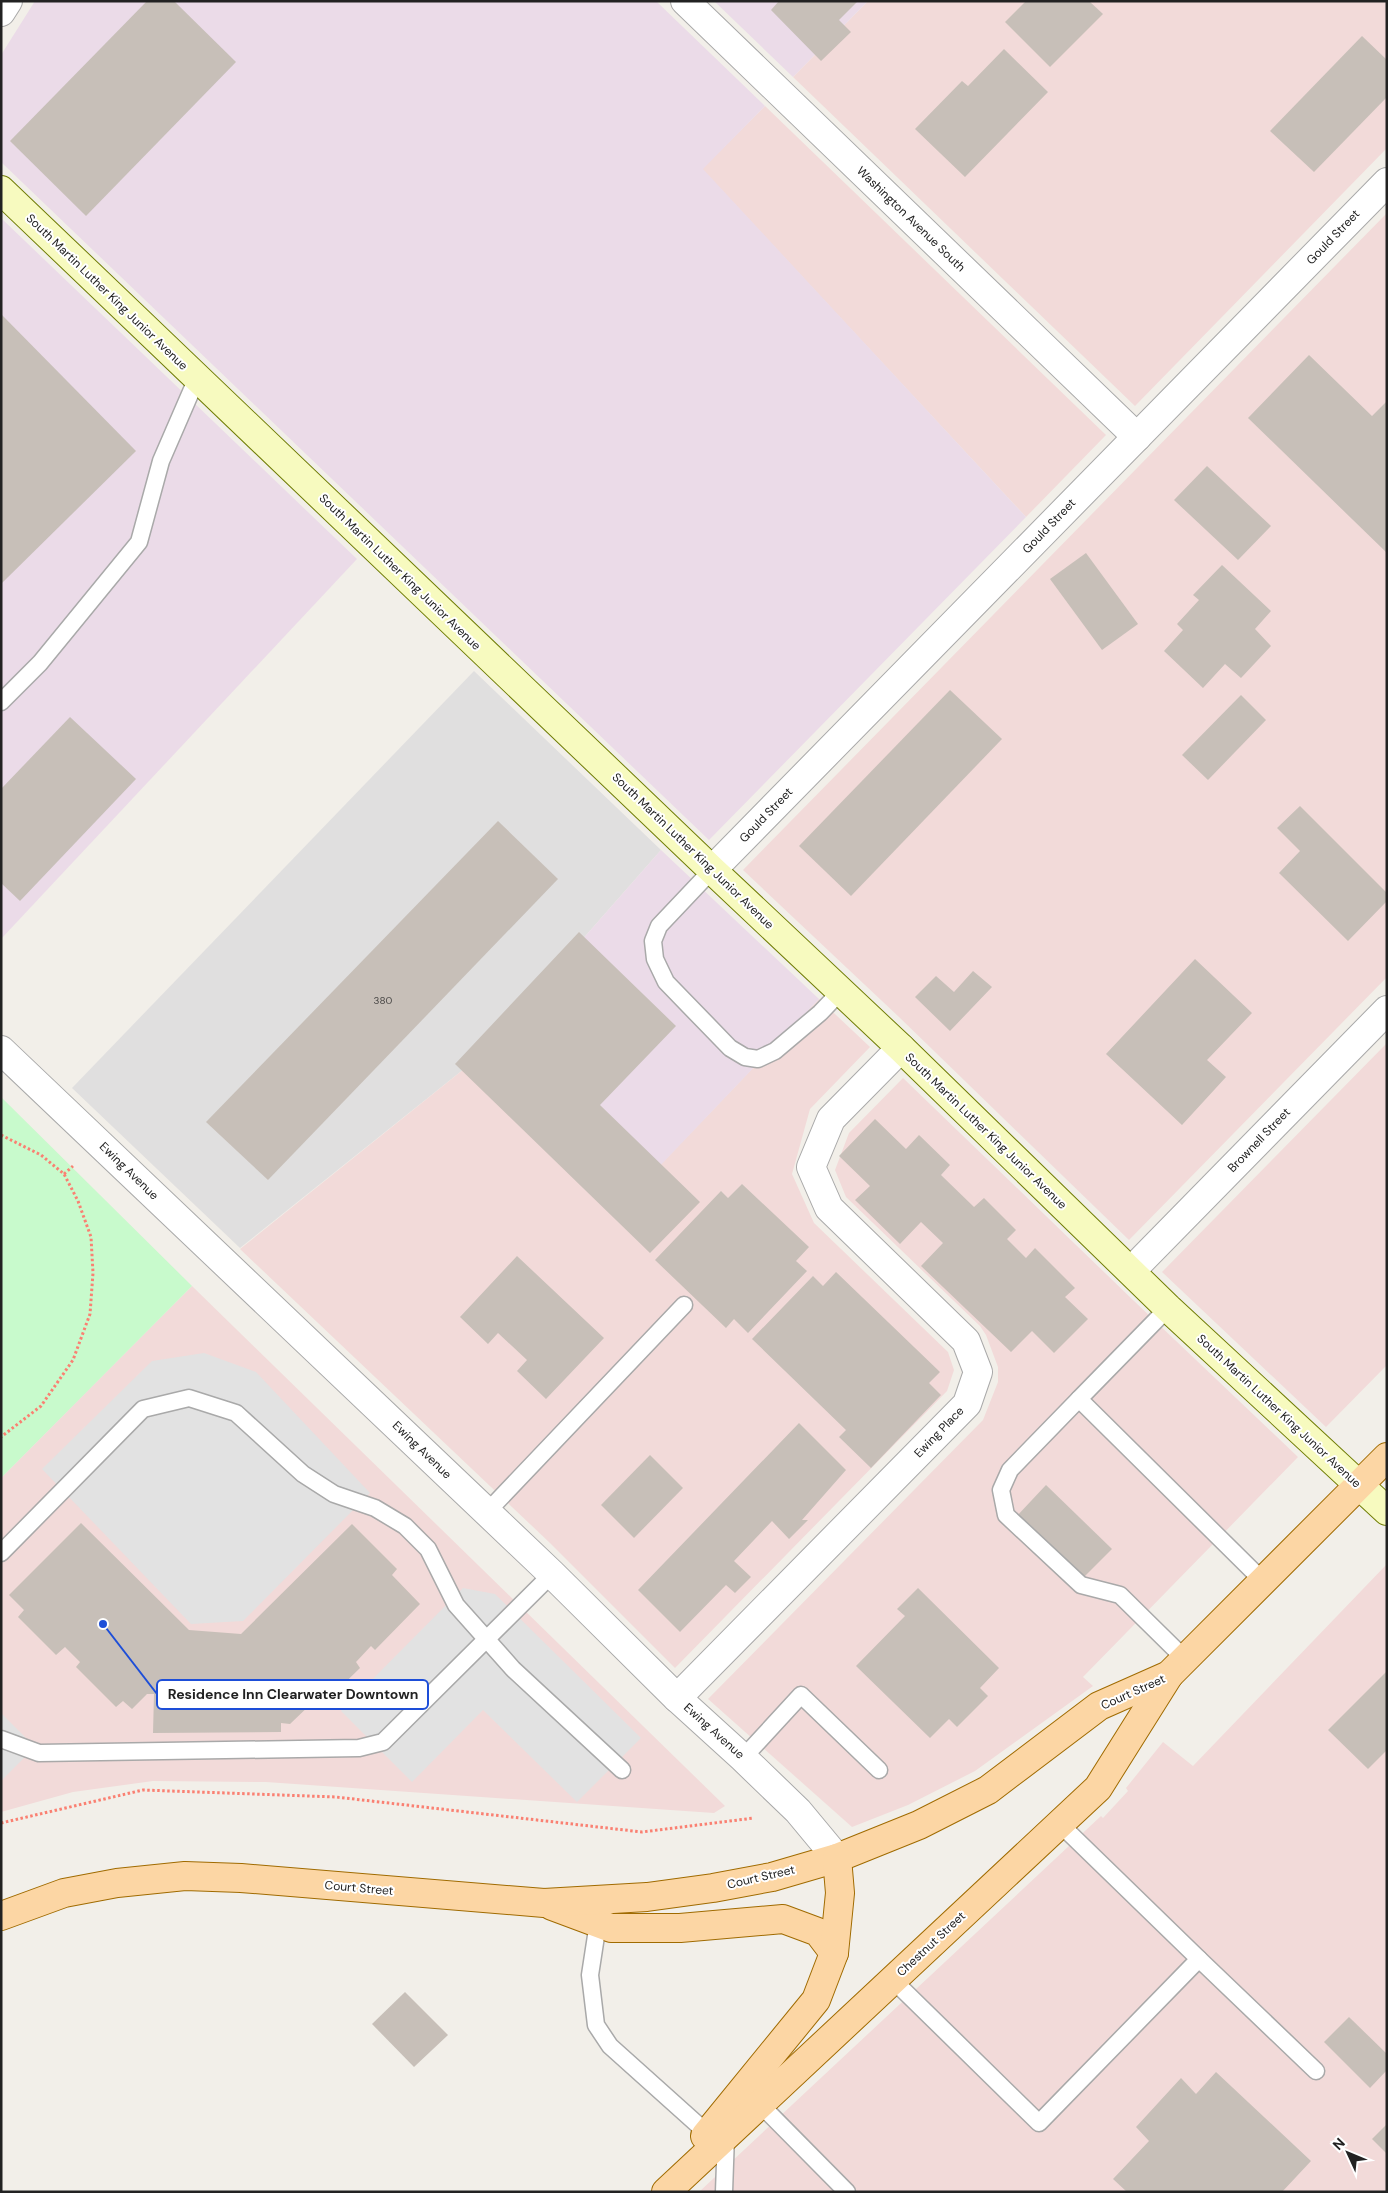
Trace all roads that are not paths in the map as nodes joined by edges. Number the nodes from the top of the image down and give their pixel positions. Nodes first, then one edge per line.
1 (8, 1) edge
2 (685, 1) edge
3 (1, 12) edge
4 (1387, 182) edge
5 (1, 190) edge
6 (198, 378) junction
7 (1137, 436) junction
8 (1, 702) edge
9 (712, 870) junction
10 (841, 991) junction
11 (1387, 1010) edge
12 (901, 1048) junction
13 (1, 1050) edge
14 (1131, 1271) junction
15 (684, 1305) dead end
16 (1168, 1308) junction
17 (1079, 1399) junction
18 (1387, 1457) edge
19 (1359, 1484) junction
20 (1387, 1511) edge
21 (488, 1512) junction
22 (1, 1553) edge
23 (552, 1574) junction
24 (1264, 1582) junction
25 (485, 1638) junction
26 (1177, 1667) junction
27 (678, 1698) junction
28 (1, 1739) edge
29 (743, 1758) junction
30 (622, 1770) dead end
31 (879, 1770) dead end
32 (1060, 1824) junction
33 (837, 1858) junction
34 (544, 1903) junction
35 (1, 1916) edge
36 (598, 1924) junction
37 (834, 1953) junction
38 (1199, 1960) junction
39 (893, 1980) junction
40 (1316, 2071) dead end
41 (760, 2104) junction
42 (717, 2134) junction
43 (660, 2192) edge
44 (666, 2192) edge
45 (724, 2192) edge
46 (847, 2192) edge

1 - 3 street
2 - 7 street, Washington Avenue South
4 - 7 street, Gould Street
5 - 6 street, South Martin Luther King Junior Avenue
6 - 8 lane
6 - 9 street, South Martin Luther King Junior Avenue
7 - 9 street, Gould Street
9 - 10 street, South Martin Luther King Junior Avenue
9 - 10 lane
10 - 12 street, South Martin Luther King Junior Avenue
11 - 14 street, Brownell Street
12 - 14 street, South Martin Luther King Junior Avenue
12 - 27 street, Ewing Place
13 - 21 street, Ewing Avenue
14 - 16 street, South Martin Luther King Junior Avenue
15 - 21 lane
16 - 17 lane
16 - 19 street, South Martin Luther King Junior Avenue
17 - 24 lane
17 - 26 lane
18 - 19 main road, Court Street
19 - 20 street, South Martin Luther King Junior Avenue
19 - 24 main road, Court Street
21 - 23 street, Ewing Avenue
22 - 25 lane
23 - 25 lane
23 - 27 street, Ewing Avenue
24 - 26 main road, Court Street
25 - 28 lane
25 - 30 lane
26 - 32 main road, Chestnut Street
26 - 33 main road, Court Street
27 - 29 street, Ewing Avenue
29 - 31 lane
29 - 33 street, Ewing Avenue
32 - 38 lane
32 - 39 main road, Chestnut Street
33 - 34 main road, Court Street
33 - 37 main road
34 - 35 main road, Court Street
34 - 36 main road
36 - 37 main road
36 - 42 lane
37 - 42 main road
38 - 39 lane
38 - 40 lane
39 - 41 main road, Chestnut Street
41 - 42 main road, Chestnut Street
41 - 46 lane
42 - 43 main road
42 - 44 main road, Chestnut Street
42 - 45 lane

